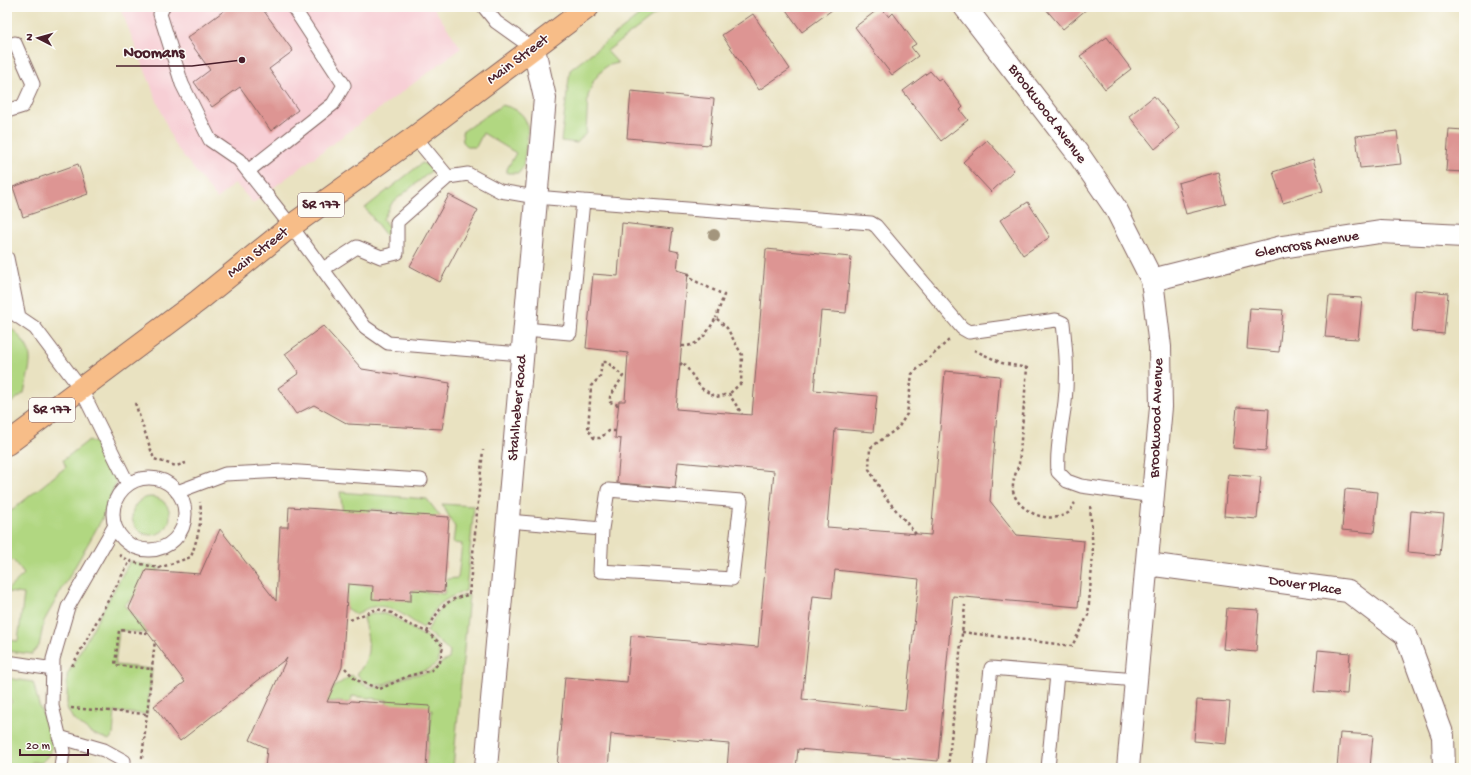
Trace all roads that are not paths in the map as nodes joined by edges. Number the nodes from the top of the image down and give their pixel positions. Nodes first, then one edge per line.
1 (163, 7) edge
2 (293, 7) edge
3 (484, 7) edge
4 (588, 7) edge
5 (965, 7) edge
6 (15, 43) dead end
7 (534, 49) junction
8 (7, 111) edge
9 (415, 137) junction
10 (248, 171) junction
11 (448, 177) junction
12 (536, 197) junction
13 (583, 201) junction
14 (291, 226) junction
15 (1464, 236) edge
16 (7, 258) edge
17 (323, 269) junction
18 (1152, 280) junction
19 (7, 309) edge
20 (19, 317) junction
21 (525, 329) junction
22 (522, 354) junction
23 (81, 388) junction
24 (7, 444) edge
25 (421, 480) dead end
26 (128, 484) junction
27 (177, 492) junction
28 (1154, 496) junction
29 (508, 521) junction
30 (114, 527) junction
31 (602, 529) junction
32 (1147, 564) junction
33 (7, 662) edge
34 (53, 669) junction
35 (1057, 674) junction
36 (1136, 680) junction
37 (59, 737) junction
38 (61, 768) edge
39 (123, 768) edge
40 (486, 768) edge
41 (980, 768) edge
42 (1048, 768) edge
43 (1128, 768) edge
44 (1444, 768) edge

1 - 10 lane
2 - 10 lane
3 - 7 lane
4 - 7 main road, Main Street / SR 177
5 - 18 street, Brookwood Avenue
6 - 8 lane
7 - 9 main road, Main Street / SR 177
7 - 12 street, Stahlheber Road
9 - 11 lane
9 - 14 main road, Main Street / SR 177
10 - 14 lane
11 - 12 lane
11 - 17 lane
12 - 13 lane
12 - 21 street, Stahlheber Road
13 - 21 lane
13 - 28 lane
14 - 17 lane
14 - 23 main road, Main Street / SR 177
15 - 18 street, Glencross Avenue
16 - 20 lane
17 - 22 lane
18 - 28 street, Brookwood Avenue
19 - 20 lane
20 - 23 lane
21 - 22 street, Stahlheber Road
22 - 29 street, Stahlheber Road
23 - 24 main road, Main Street / SR 177
23 - 26 lane
25 - 27 lane
26 - 27 lane
26 - 30 lane
27 - 30 lane
28 - 32 street, Brookwood Avenue
29 - 31 lane
29 - 40 street, Stahlheber Road
30 - 34 lane
31 - 31 lane
32 - 36 street, Brookwood Avenue
32 - 44 street, Dover Place
33 - 34 lane
34 - 37 lane
35 - 36 lane
35 - 41 lane
35 - 42 lane
36 - 43 street, Brookwood Avenue
37 - 38 lane
37 - 39 lane

